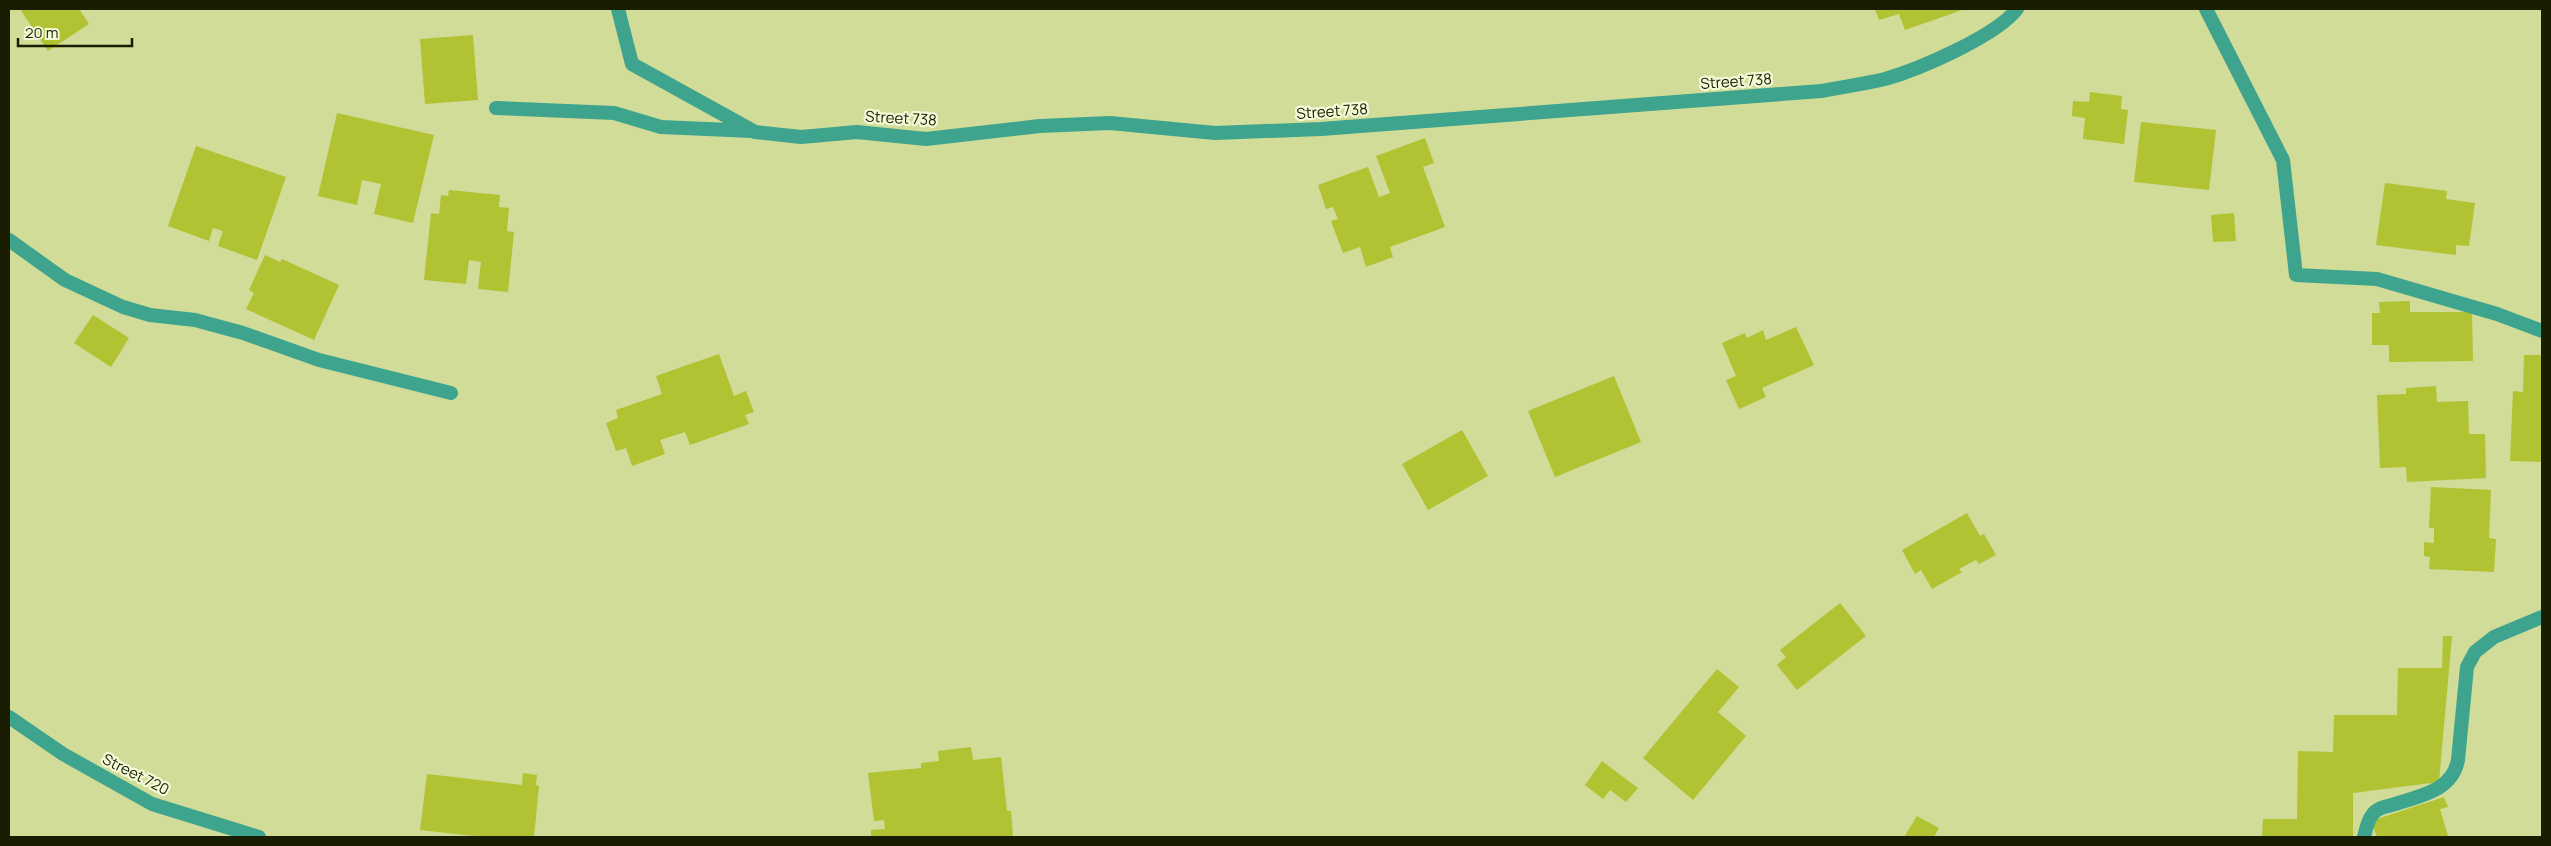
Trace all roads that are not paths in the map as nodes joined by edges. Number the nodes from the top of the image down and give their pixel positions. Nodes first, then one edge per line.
1 (618, 9) edge
2 (2017, 9) edge
3 (2206, 9) edge
4 (496, 108) dead end
5 (755, 132) junction
6 (9, 240) edge
7 (2542, 331) edge
8 (451, 393) dead end
9 (2542, 617) edge
10 (9, 717) edge
11 (259, 837) edge
12 (2364, 837) edge

1 - 5 street, Street 738
2 - 5 street, Street 738
3 - 7 street
4 - 5 street
6 - 8 street
9 - 12 street
10 - 11 street, Street 720

